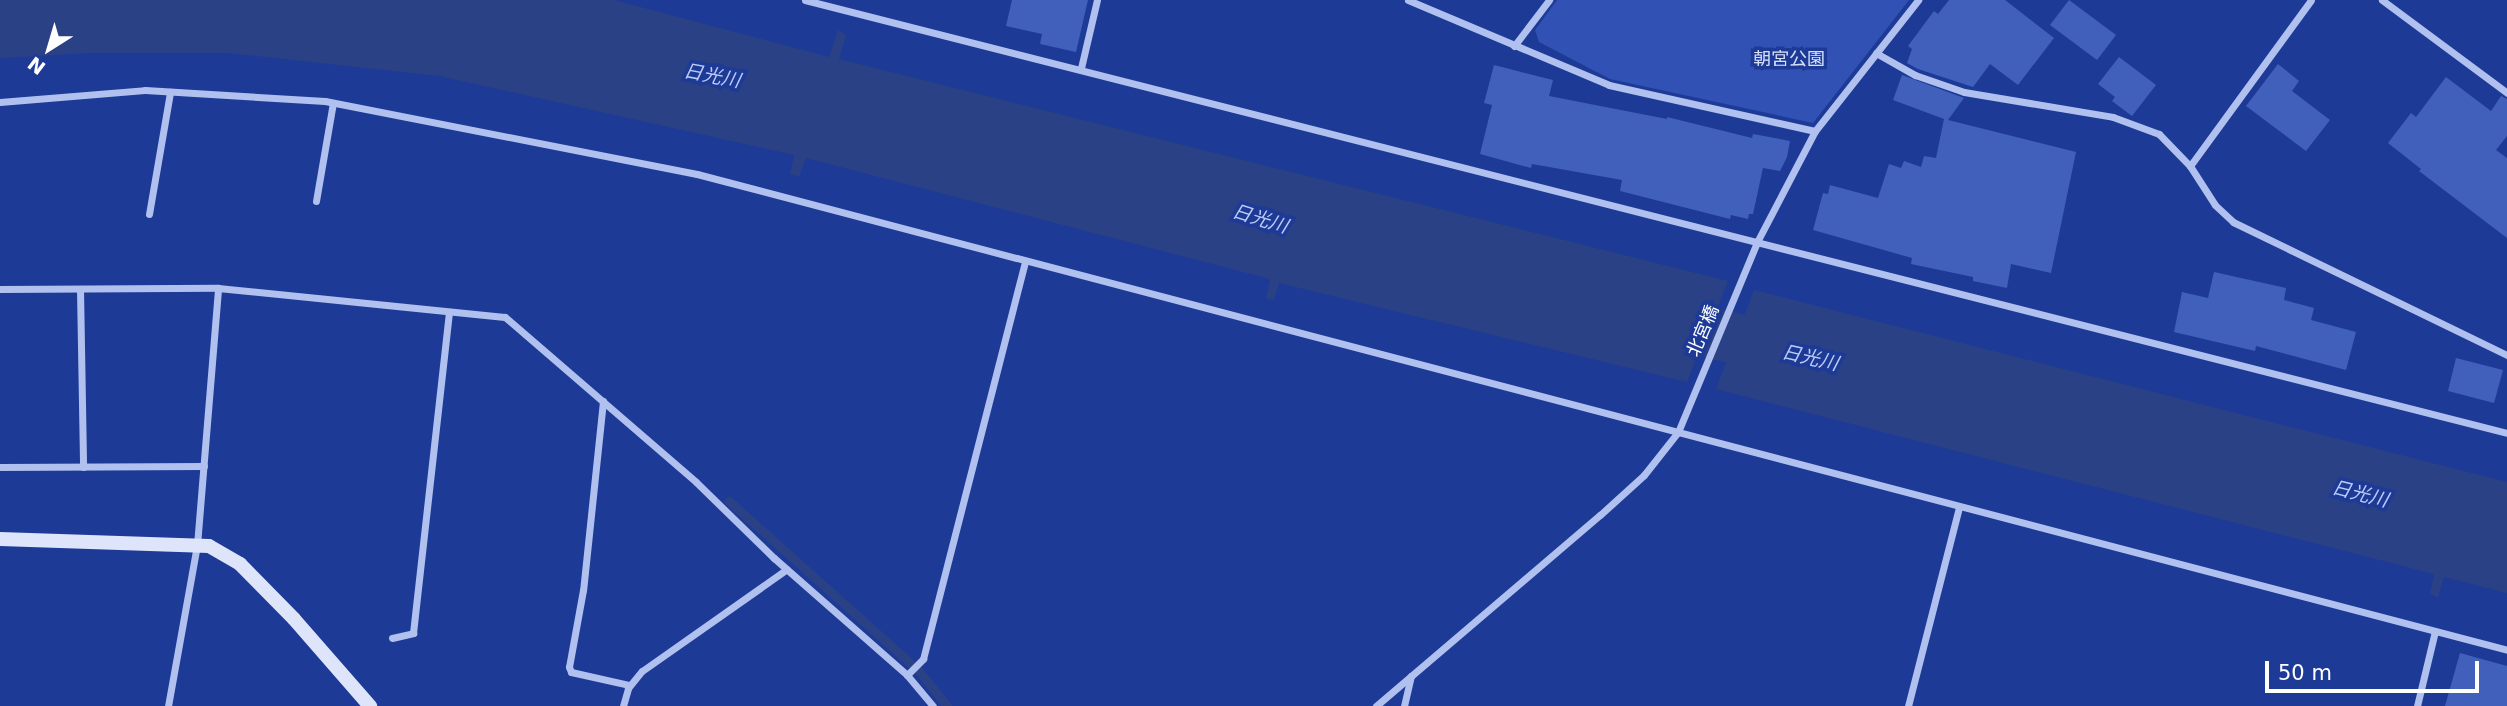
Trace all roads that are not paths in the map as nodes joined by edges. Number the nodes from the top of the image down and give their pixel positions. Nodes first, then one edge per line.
1 (806, 0) edge
2 (1097, 0) edge
3 (1408, 0) edge
4 (1549, 0) edge
5 (1918, 0) edge
6 (2311, 0) edge
7 (2382, 0) edge
8 (1514, 46) junction
9 (1876, 53) junction
10 (1082, 68) junction
11 (170, 92) junction
12 (2507, 93) edge
13 (0, 102) edge
14 (333, 103) junction
15 (1815, 131) junction
16 (2190, 166) junction
17 (316, 201) dead end
18 (149, 214) dead end
19 (1757, 242) junction
20 (1025, 262) junction
21 (218, 288) junction
22 (0, 289) edge
23 (80, 289) junction
24 (449, 312) junction
25 (2507, 355) edge
26 (603, 401) junction
27 (1678, 432) junction
28 (2507, 432) edge
29 (0, 467) edge
30 (83, 467) junction
31 (204, 467) junction
32 (1959, 507) junction
33 (0, 541) edge
34 (197, 545) junction
35 (787, 569) junction
36 (2435, 631) junction
37 (392, 638) dead end
38 (2507, 649) edge
39 (907, 676) junction
40 (1411, 676) junction
41 (629, 685) junction
42 (168, 706) edge
43 (370, 706) edge
44 (623, 706) edge
45 (933, 706) edge
46 (1376, 706) edge
47 (1404, 706) edge
48 (1908, 706) edge
49 (2417, 706) edge

1 - 10 street
2 - 10 street
3 - 8 street
4 - 8 street
5 - 9 street, 北宮橋
6 - 16 street
7 - 12 street
8 - 15 street
9 - 15 street, 北宮橋
9 - 16 street
10 - 19 street
11 - 13 street
11 - 14 street
11 - 18 street
14 - 17 street
14 - 20 street
15 - 19 street, 北宮橋
16 - 25 street
19 - 27 street, 北宮橋
19 - 28 street
20 - 27 street
20 - 39 street
21 - 23 street
21 - 24 street
21 - 31 street
22 - 23 street
23 - 30 street
24 - 26 street
24 - 37 street
26 - 35 street
26 - 41 street
27 - 32 street
27 - 40 street, 北宮橋
29 - 30 street
30 - 31 street
31 - 34 street
32 - 36 street
32 - 48 street
33 - 34 street
34 - 42 street
34 - 43 street
35 - 39 street
35 - 41 street
36 - 38 street
36 - 49 street
39 - 45 street
40 - 46 street, 北宮橋
40 - 47 street
41 - 44 street

